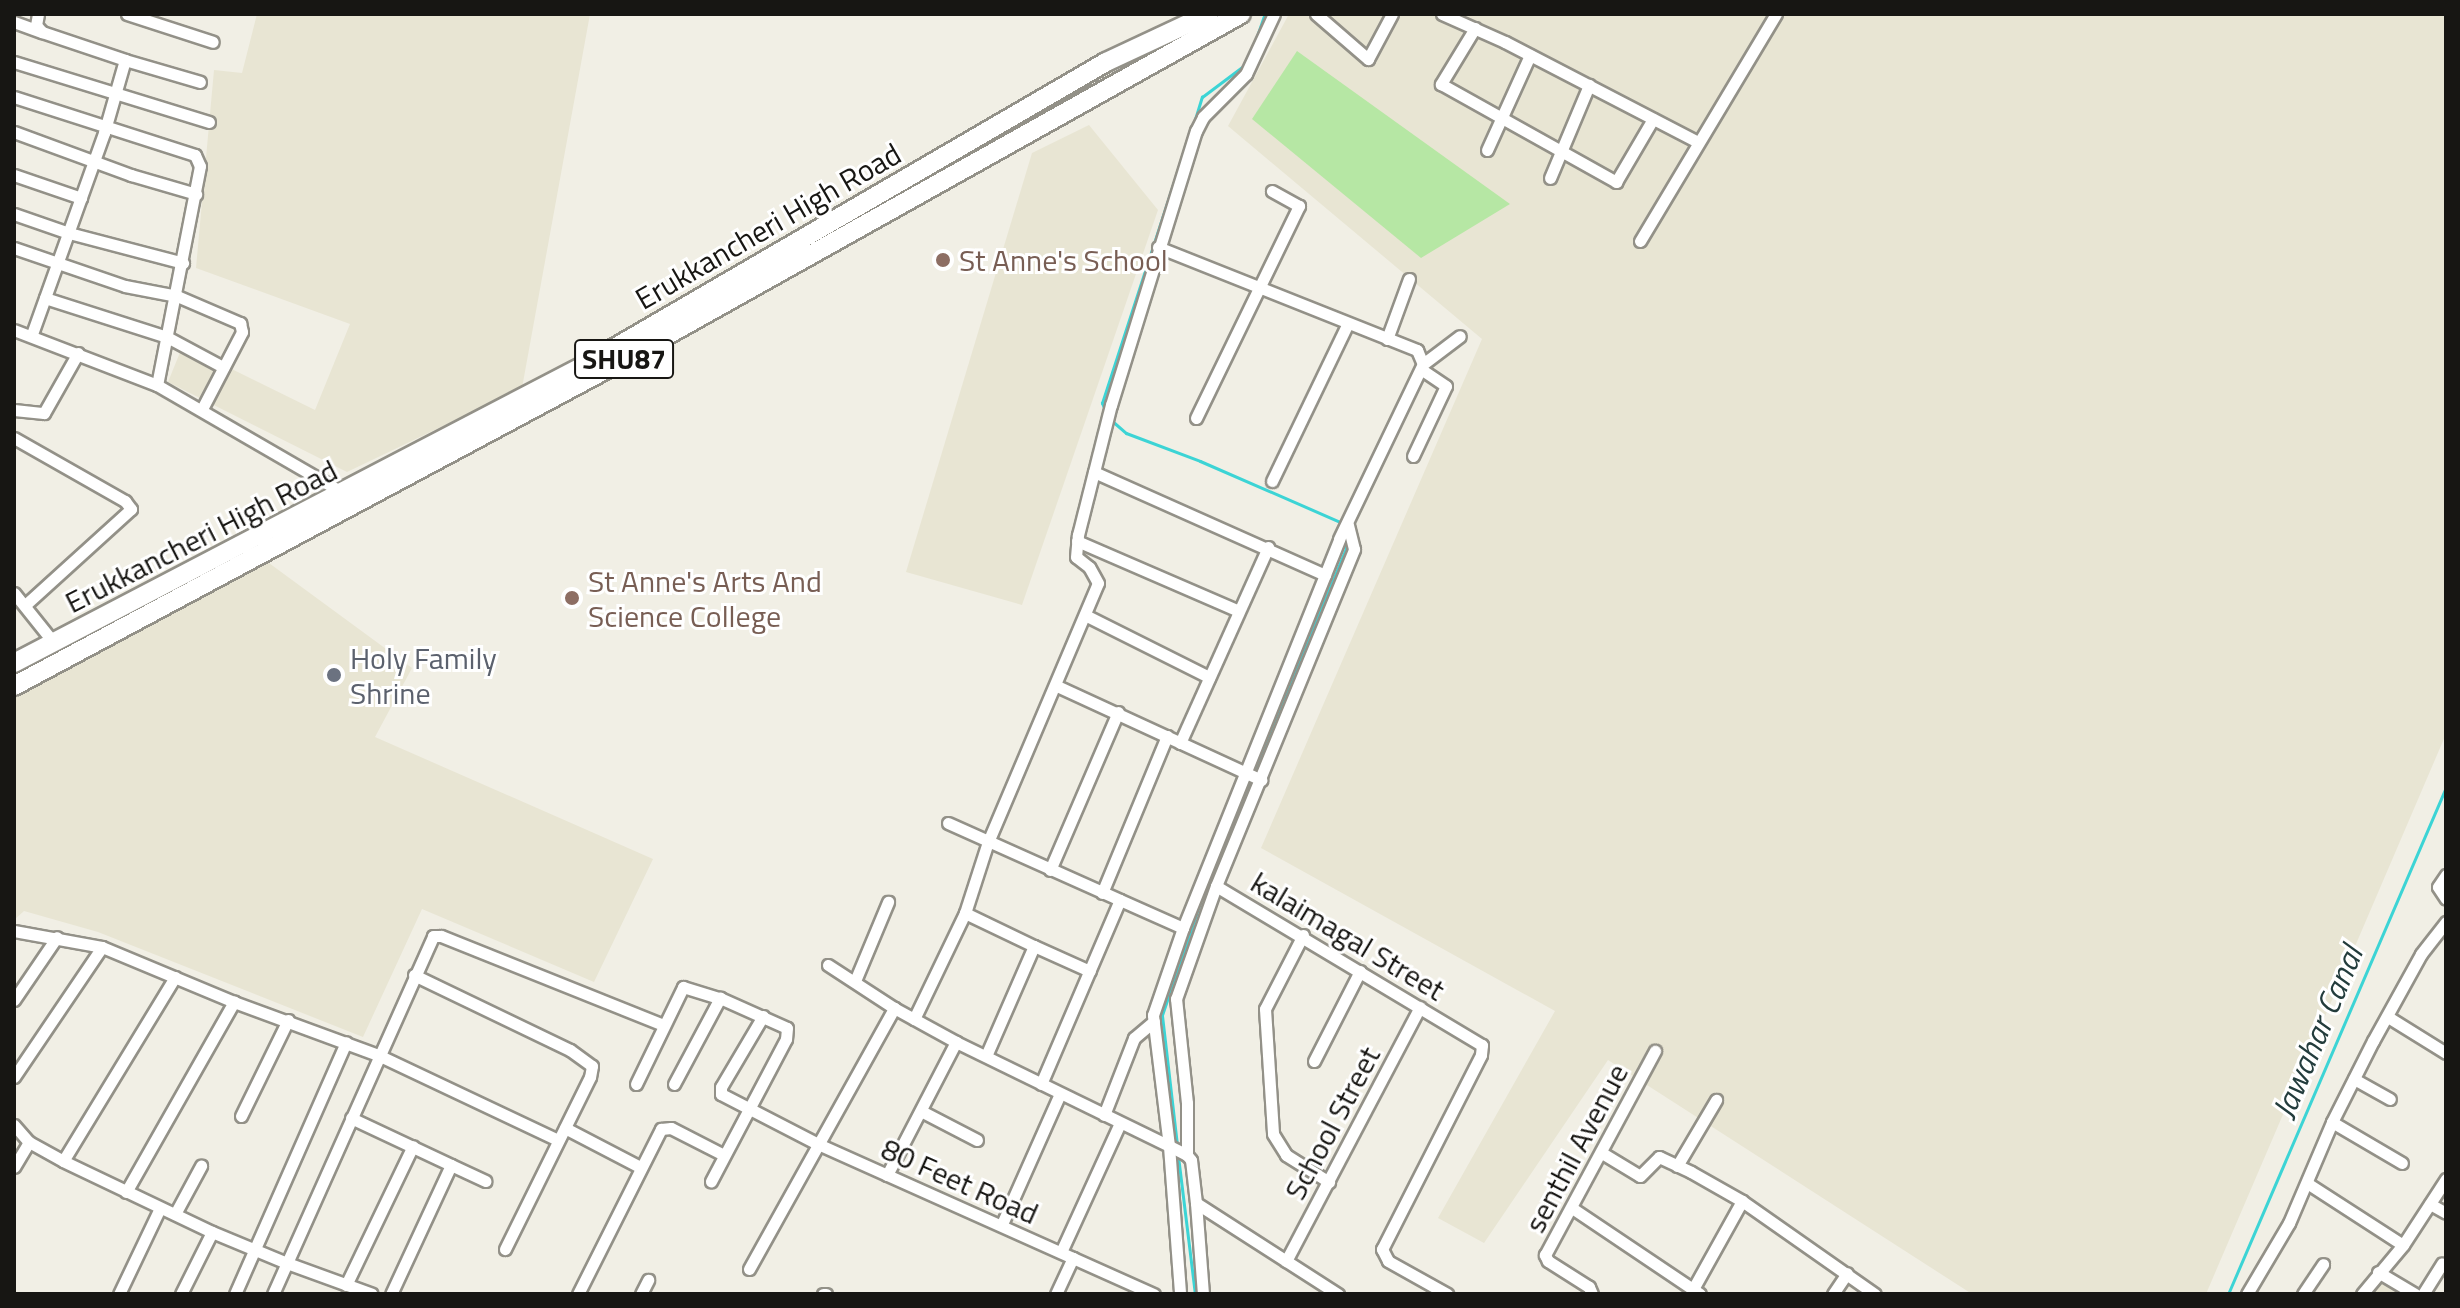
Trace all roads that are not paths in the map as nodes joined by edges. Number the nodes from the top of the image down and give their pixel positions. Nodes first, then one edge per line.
1 (38, 14) edge
2 (127, 14) edge
3 (1209, 14) edge
4 (1274, 14) edge
5 (1316, 14) edge
6 (1392, 14) edge
7 (1442, 14) edge
8 (1776, 14) edge
9 (1235, 18) edge
10 (14, 22) edge
11 (1475, 28) junction
12 (42, 32) junction
13 (213, 42) dead end
14 (1530, 55) junction
15 (125, 60) junction
16 (14, 62) edge
17 (200, 82) dead end
18 (1589, 85) junction
19 (115, 94) junction
20 (14, 97) edge
21 (1653, 119) junction
22 (1503, 121) junction
23 (209, 122) dead end
24 (106, 128) junction
25 (14, 132) edge
26 (1698, 142) junction
27 (1487, 150) dead end
28 (1560, 150) junction
29 (95, 159) junction
30 (14, 175) edge
31 (1550, 178) dead end
32 (1272, 191) dead end
33 (196, 194) junction
34 (81, 198) junction
35 (14, 214) edge
36 (69, 233) junction
37 (1640, 241) dead end
38 (1158, 247) junction
39 (14, 248) edge
40 (183, 263) junction
41 (57, 264) junction
42 (1409, 279) dead end
43 (1260, 288) junction
44 (177, 296) junction
45 (45, 298) junction
46 (1347, 325) junction
47 (14, 330) edge
48 (32, 334) junction
49 (1460, 336) dead end
50 (167, 337) junction
51 (1387, 339) junction
52 (78, 353) junction
53 (223, 367) junction
54 (1422, 367) junction
55 (157, 385) junction
56 (202, 409) junction
57 (14, 410) edge
58 (1196, 418) dead end
59 (465, 436) junction
60 (14, 438) edge
61 (1413, 456) dead end
62 (1094, 472) junction
63 (1272, 481) dead end
64 (344, 493) junction
65 (1344, 531) junction
66 (1077, 541) junction
67 (1268, 547) junction
68 (1325, 575) junction
69 (14, 593) edge
70 (25, 605) junction
71 (1239, 611) junction
72 (1085, 615) junction
73 (106, 626) junction
74 (54, 643) junction
75 (14, 663) edge
76 (1209, 677) junction
77 (14, 686) edge
78 (1057, 686) junction
79 (1118, 712) junction
80 (1167, 736) junction
81 (1180, 743) junction
82 (1245, 773) junction
83 (1259, 780) junction
84 (948, 823) dead end
85 (988, 842) junction
86 (1050, 870) junction
87 (2446, 875) edge
88 (1216, 886) junction
89 (1102, 893) junction
90 (2446, 899) edge
91 (1120, 900) junction
92 (888, 902) dead end
93 (965, 913) junction
94 (2446, 922) edge
95 (1183, 928) junction
96 (14, 931) edge
97 (1303, 935) junction
98 (57, 937) junction
99 (1034, 946) junction
100 (102, 947) junction
101 (828, 965) dead end
102 (1090, 971) junction
103 (1360, 971) junction
104 (414, 975) junction
105 (175, 977) junction
106 (855, 981) junction
107 (720, 998) junction
108 (14, 1000) edge
109 (234, 1002) junction
110 (1420, 1007) junction
111 (894, 1008) junction
112 (763, 1016) junction
113 (2388, 1017) junction
114 (914, 1019) junction
115 (288, 1020) junction
116 (1154, 1021) junction
117 (663, 1025) junction
118 (346, 1042) junction
119 (956, 1042) junction
120 (1655, 1051) dead end
121 (2446, 1053) edge
122 (378, 1055) junction
123 (986, 1056) junction
124 (1314, 1061) dead end
125 (14, 1077) edge
126 (2354, 1079) junction
127 (636, 1084) dead end
128 (674, 1084) dead end
129 (1041, 1084) junction
130 (1060, 1094) junction
131 (2390, 1099) dead end
132 (1716, 1100) dead end
133 (748, 1109) junction
134 (921, 1111) junction
135 (1104, 1115) junction
136 (241, 1116) dead end
137 (351, 1118) junction
138 (2332, 1122) junction
139 (1120, 1123) junction
140 (14, 1125) edge
141 (565, 1128) junction
142 (558, 1140) junction
143 (977, 1140) dead end
144 (29, 1142) junction
145 (818, 1144) junction
146 (413, 1146) junction
147 (1171, 1148) junction
148 (1602, 1153) junction
149 (724, 1155) junction
150 (1187, 1155) junction
151 (63, 1161) junction
152 (2402, 1163) dead end
153 (451, 1165) junction
154 (201, 1166) dead end
155 (1677, 1166) junction
156 (14, 1167) edge
157 (640, 1167) junction
158 (887, 1175) junction
159 (2446, 1179) edge
160 (485, 1181) dead end
161 (711, 1181) dead end
162 (1329, 1182) junction
163 (2307, 1183) junction
164 (126, 1192) junction
165 (1742, 1201) junction
166 (1196, 1203) junction
167 (2430, 1204) junction
168 (160, 1208) junction
169 (1572, 1208) junction
170 (2446, 1213) edge
171 (175, 1214) junction
172 (1002, 1224) junction
173 (212, 1232) junction
174 (2403, 1245) junction
175 (505, 1249) dead end
176 (256, 1250) junction
177 (1061, 1252) junction
178 (1073, 1258) junction
179 (1286, 1261) junction
180 (287, 1263) junction
181 (2442, 1263) dead end
182 (2323, 1264) dead end
183 (749, 1269) dead end
184 (2378, 1272) junction
185 (1847, 1273) junction
186 (648, 1280) dead end
187 (353, 1289) edge
188 (1133, 1290) edge
189 (1696, 1292) edge
190 (119, 1294) edge
191 (181, 1294) edge
192 (235, 1294) edge
193 (273, 1294) edge
194 (372, 1294) edge
195 (391, 1294) edge
196 (578, 1294) edge
197 (641, 1294) edge
198 (1056, 1294) edge
199 (1154, 1294) edge
200 (1180, 1294) edge
201 (1203, 1294) edge
202 (1338, 1294) edge
203 (1447, 1294) edge
204 (1592, 1294) edge
205 (1833, 1294) edge
206 (1875, 1294) edge
207 (2247, 1294) edge
208 (2303, 1294) edge
209 (2362, 1294) edge
210 (2415, 1294) edge
211 (2423, 1294) edge

1 - 12 street
2 - 13 street
3 - 59 main road, Erukkancheri High Road / SHU87
4 - 38 street
5 - 6 street
7 - 11 street
8 - 26 street
9 - 59 main road, SHU87
10 - 12 street
11 - 14 street
11 - 22 street
12 - 15 street
14 - 18 street
14 - 22 street
15 - 17 street
15 - 19 street
16 - 19 street
18 - 21 street
18 - 28 street
19 - 23 street
19 - 24 street
20 - 24 street
21 - 26 street
21 - 28 street
22 - 27 street
22 - 28 street
24 - 29 street
24 - 33 street
25 - 29 street
26 - 37 street
28 - 31 street
29 - 33 street
29 - 34 street
30 - 34 street
32 - 43 street
33 - 40 street
34 - 36 street
35 - 36 street
36 - 40 street
36 - 41 street
38 - 43 street
38 - 62 street
39 - 41 street
40 - 44 street
41 - 44 street
41 - 45 street
42 - 51 street
43 - 46 street
43 - 58 street
44 - 50 street
44 - 53 street
45 - 48 street
45 - 50 street
46 - 51 street
46 - 63 street
47 - 48 street
48 - 52 street
49 - 54 street
50 - 53 street
50 - 55 street
51 - 54 street
52 - 55 street
52 - 57 street
53 - 56 street
54 - 61 street
54 - 65 street, kalaimagal Street
55 - 56 street
56 - 64 street
59 - 64 main road, Erukkancheri High Road / SHU87
59 - 73 main road, SHU87
60 - 70 street
62 - 66 street
62 - 67 street
64 - 73 main road, Erukkancheri High Road / SHU87
65 - 68 street, kalaimagal Street
65 - 83 street, kalaimagal Street
66 - 71 street
66 - 72 street
67 - 68 street
67 - 71 street
68 - 82 street, kalaimagal Street
69 - 70 street
70 - 74 street
71 - 76 street
72 - 76 street
72 - 78 street
73 - 74 main road, Erukkancheri High Road / SHU87
73 - 77 main road, SHU87
74 - 75 main road, Erukkancheri High Road / SHU87
76 - 81 street
78 - 79 street
78 - 85 street
79 - 80 street
79 - 86 street
80 - 81 street
80 - 89 street
81 - 82 street
82 - 83 street
82 - 95 street, kalaimagal Street
83 - 88 street, kalaimagal Street
84 - 85 street
85 - 86 street
85 - 93 street
86 - 89 street
87 - 90 street
88 - 97 street, kalaimagal Street
88 - 150 street
89 - 91 street
91 - 95 street
91 - 102 street
92 - 106 street
93 - 99 street
93 - 114 street
94 - 113 street
95 - 116 street
96 - 98 street
97 - 103 street, kalaimagal Street
97 - 162 street
98 - 100 street
98 - 108 street
99 - 102 street
99 - 123 street
100 - 105 street
100 - 125 street
101 - 106 street
102 - 129 street
103 - 110 street, kalaimagal Street
103 - 124 street
104 - 117 street
104 - 122 street
104 - 141 street
105 - 109 street
105 - 151 street
106 - 111 street
107 - 112 street
107 - 117 street
107 - 128 street
109 - 115 street
109 - 164 street
110 - 162 street, School Street
110 - 203 street, kalaimagal Street
111 - 114 street
111 - 145 street
112 - 133 street
112 - 133 street, 80 Feet Road
113 - 121 street
113 - 126 street
114 - 119 street
115 - 118 street
115 - 136 street
116 - 135 street
116 - 147 street
117 - 127 street
118 - 122 street
118 - 176 street
119 - 123 street
119 - 134 street
120 - 148 street, senthil Avenue
122 - 137 street
122 - 142 street
123 - 129 street
126 - 131 street
126 - 138 street
129 - 130 street
130 - 135 street
130 - 172 street
132 - 155 street
133 - 145 street, 80 Feet Road
133 - 149 street
134 - 143 street
134 - 158 street
135 - 139 street
137 - 146 street
137 - 180 street
138 - 152 street
138 - 163 street
139 - 147 street
139 - 177 street
140 - 144 street
141 - 142 street
141 - 157 street
142 - 175 street
144 - 151 street
144 - 156 street
145 - 158 street, 80 Feet Road
145 - 183 street
146 - 153 street
146 - 187 street
147 - 150 street
147 - 200 street
148 - 155 street
148 - 169 street, senthil Avenue
149 - 157 street
149 - 161 street
150 - 166 street
151 - 164 street
153 - 160 street
153 - 195 street
154 - 171 street
155 - 165 street
157 - 196 street
158 - 172 street, 80 Feet Road
159 - 167 street
162 - 179 street, School Street
163 - 174 street
163 - 207 street
164 - 168 street
165 - 185 street
165 - 189 street
166 - 179 street
166 - 201 street
167 - 170 street
167 - 174 street
168 - 171 street
168 - 190 street
169 - 189 street
169 - 204 street, senthil Avenue
171 - 173 street
172 - 177 street, 80 Feet Road
173 - 176 street
173 - 191 street
174 - 184 street
176 - 180 street
176 - 192 street
177 - 178 street, 80 Feet Road
178 - 188 street, 80 Feet Road
178 - 198 street
179 - 202 street
180 - 187 street
180 - 193 street
181 - 211 street
182 - 208 street
184 - 209 street
184 - 210 street
185 - 205 street
185 - 206 street
186 - 197 street
187 - 194 street
188 - 199 street, 80 Feet Road

